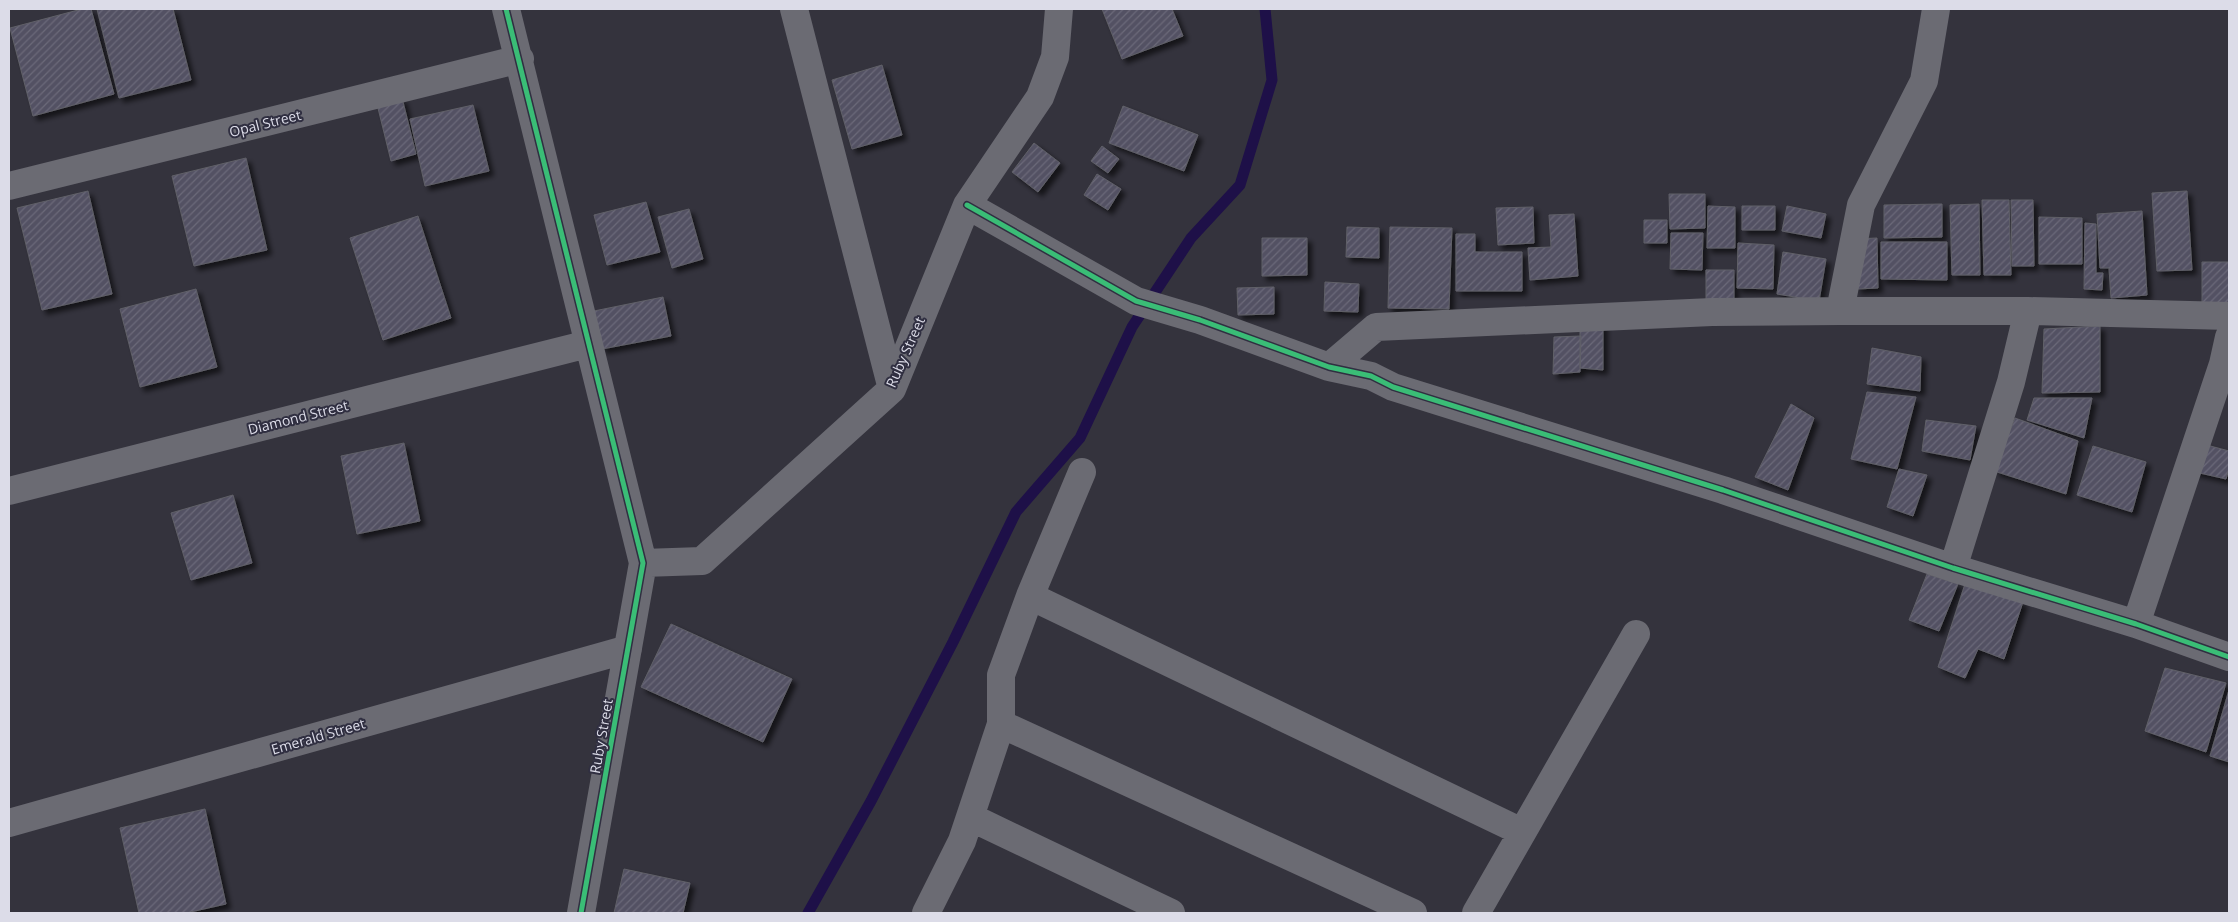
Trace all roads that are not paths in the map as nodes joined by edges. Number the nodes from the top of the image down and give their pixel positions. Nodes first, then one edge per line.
1 (506, 9) edge
2 (794, 9) edge
3 (1059, 9) edge
4 (1936, 9) edge
5 (520, 59) junction
6 (9, 186) edge
7 (967, 205) junction
8 (1840, 311) junction
9 (2028, 311) junction
10 (2229, 316) edge
11 (2229, 337) edge
12 (588, 344) junction
13 (1329, 367) junction
14 (892, 389) junction
15 (1082, 472) dead end
16 (9, 491) edge
17 (643, 563) junction
18 (1953, 568) junction
19 (1030, 596) junction
20 (2136, 624) junction
21 (1636, 634) dead end
22 (628, 648) junction
23 (2229, 657) edge
24 (1000, 724) junction
25 (970, 817) junction
26 (9, 823) edge
27 (1522, 832) junction
28 (581, 913) edge
29 (926, 913) edge
30 (1171, 913) edge
31 (1413, 913) edge
32 (1476, 913) edge

1 - 5 street
2 - 14 street
3 - 7 street, Ruby Street
4 - 8 street
5 - 6 street, Opal Street
5 - 12 street
7 - 13 street
7 - 14 street, Ruby Street
8 - 9 street
8 - 13 street
9 - 10 street
9 - 18 street
11 - 20 street
12 - 16 street, Diamond Street
12 - 17 street
13 - 18 street
14 - 17 street, Ruby Street
15 - 19 street
17 - 22 street, Ruby Street
18 - 20 street
19 - 24 street
19 - 27 street
20 - 23 street
21 - 27 street
22 - 26 street, Emerald Street
22 - 28 street, Ruby Street
24 - 25 street
24 - 31 street
25 - 29 street
25 - 30 street
27 - 32 street

